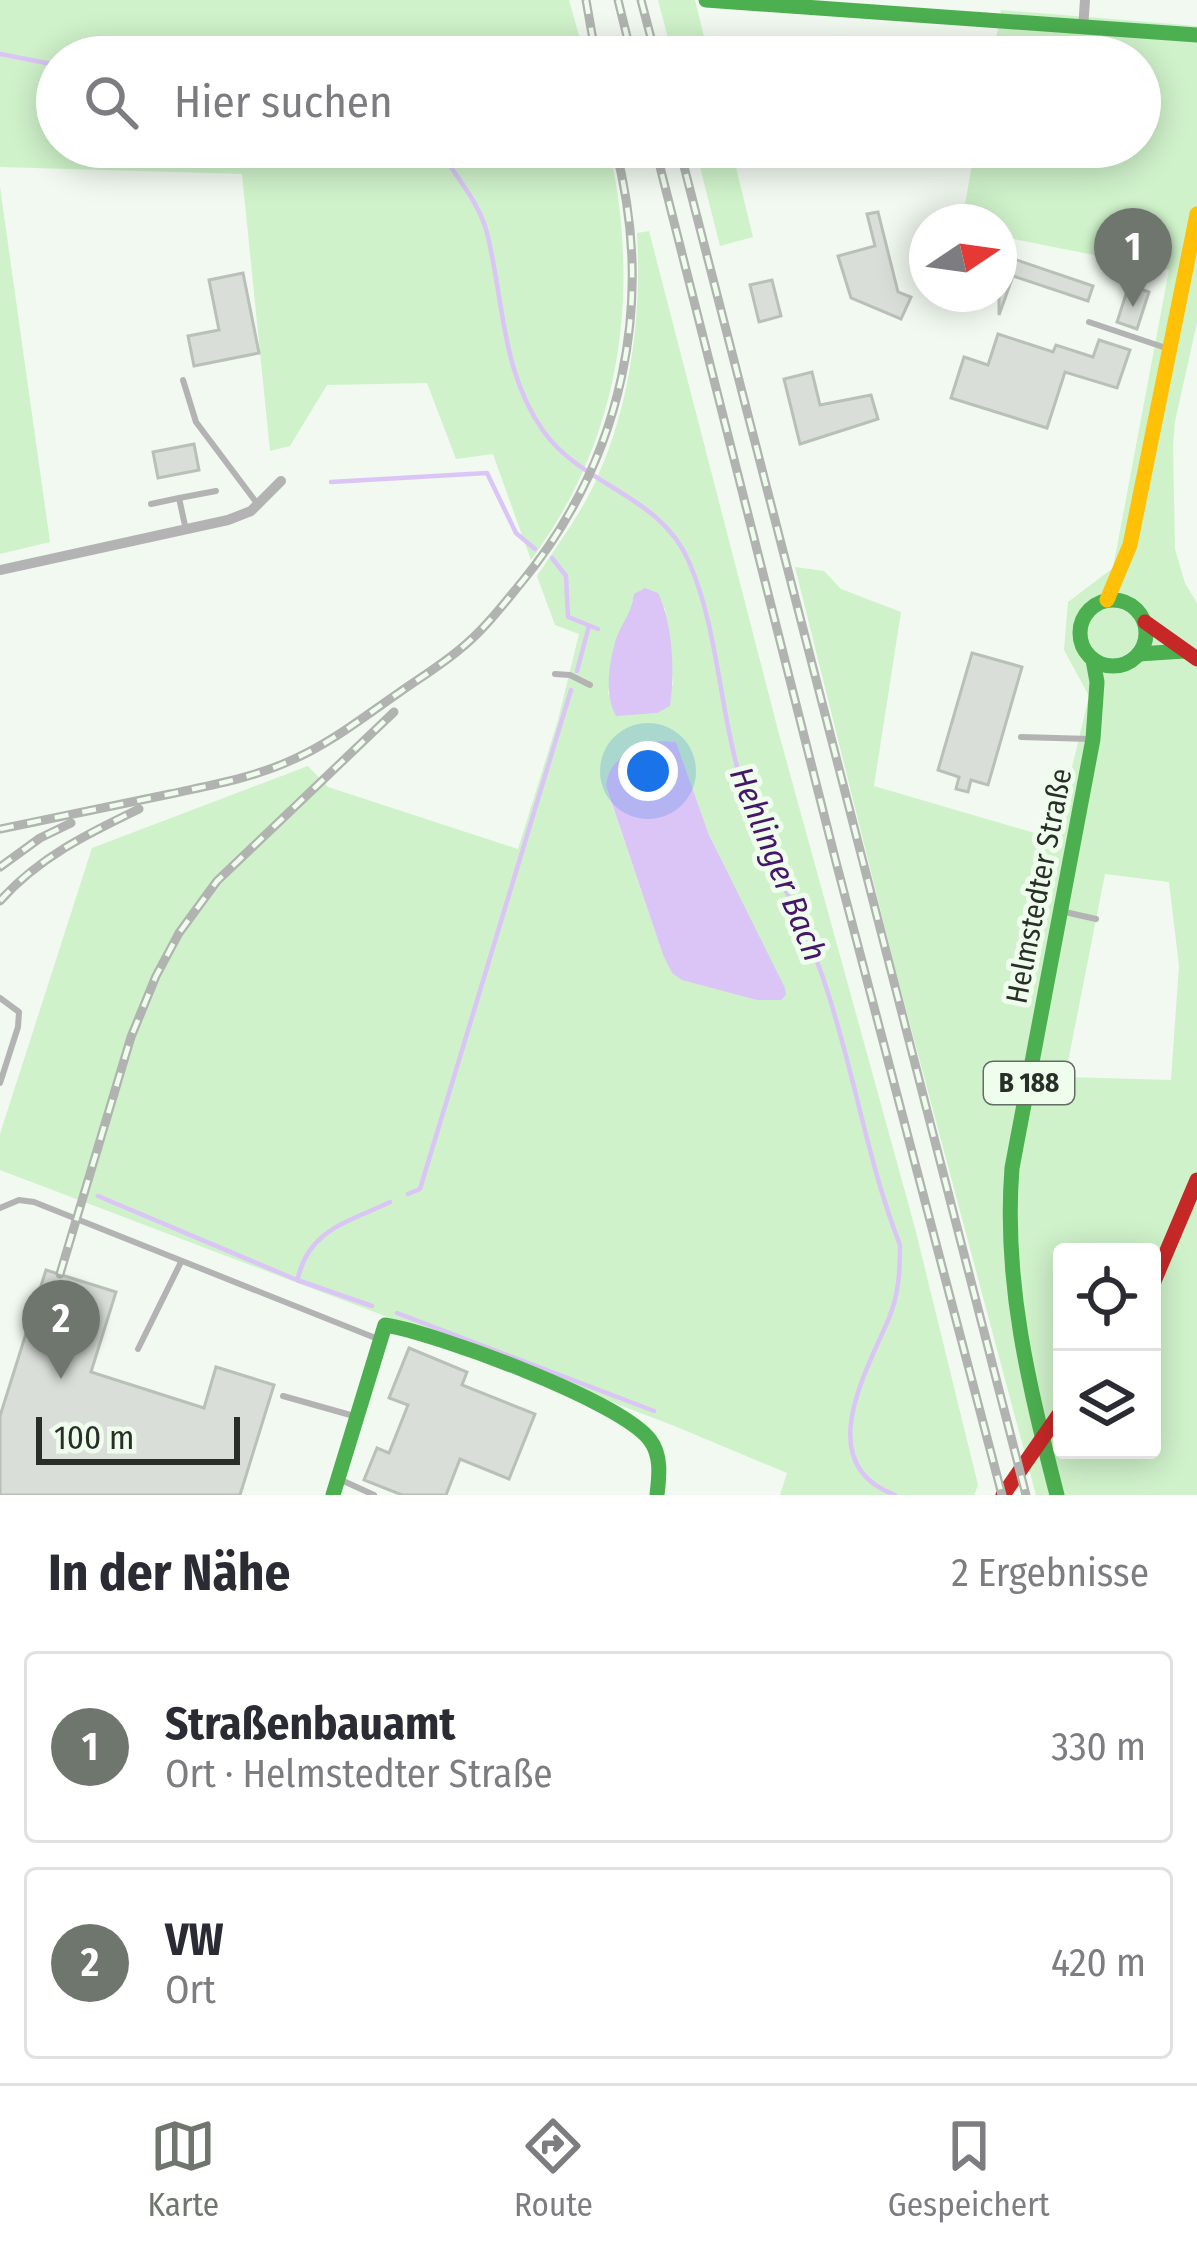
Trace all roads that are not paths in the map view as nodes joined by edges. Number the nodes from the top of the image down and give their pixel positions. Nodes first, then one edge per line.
1 (706, 0) edge
2 (1084, 0) edge
3 (805, 4) edge
4 (1083, 29) junction
5 (1197, 35) edge
6 (1197, 214) edge
7 (1089, 322) dead end
8 (1166, 349) junction
9 (183, 380) dead end
10 (281, 481) dead end
11 (216, 491) dead end
12 (179, 498) junction
13 (151, 504) dead end
14 (259, 505) junction
15 (186, 530) junction
16 (1130, 545) junction
17 (0, 570) edge
18 (1107, 600) junction
19 (1140, 615) junction
20 (1139, 654) junction
21 (1192, 655) edge
22 (1093, 660) junction
23 (1120, 666) junction
24 (555, 674) dead end
25 (590, 686) dead end
26 (1021, 737) dead end
27 (1094, 739) junction
28 (1062, 912) junction
29 (1096, 920) dead end
30 (0, 998) edge
31 (0, 1083) edge
32 (1197, 1180) edge
33 (0, 1208) edge
34 (181, 1262) junction
35 (1161, 1265) edge
36 (381, 1340) junction
37 (138, 1349) dead end
38 (283, 1396) dead end
39 (357, 1417) junction
40 (1053, 1423) edge
41 (335, 1486) edge
42 (374, 1495) edge
43 (657, 1495) edge
44 (1004, 1495) edge
45 (1057, 1495) edge

1 - 3 main road
2 - 4 street
3 - 4 main road
4 - 5 main road
6 - 8 main road
7 - 8 lane
8 - 16 main road
9 - 14 lane
10 - 14 street
11 - 12 lane
12 - 13 lane
12 - 15 lane
14 - 15 street
15 - 17 street
16 - 18 main road
16 - 19 main road
18 - 19 main road
18 - 22 main road
19 - 20 main road
19 - 21 main road
20 - 21 main road
20 - 23 main road
22 - 23 main road
22 - 27 main road, Helmstedter Straße / B 188
23 - 27 main road, Helmstedter Straße / B 188
24 - 25 lane
26 - 27 lane
27 - 28 main road, Helmstedter Straße / B 188
28 - 29 lane
28 - 45 main road, Helmstedter Straße / B 188
30 - 31 lane
32 - 35 main road
33 - 34 lane
34 - 36 lane
34 - 37 lane
36 - 39 main road
36 - 43 main road
38 - 39 lane
39 - 41 main road
40 - 44 main road
41 - 42 lane

